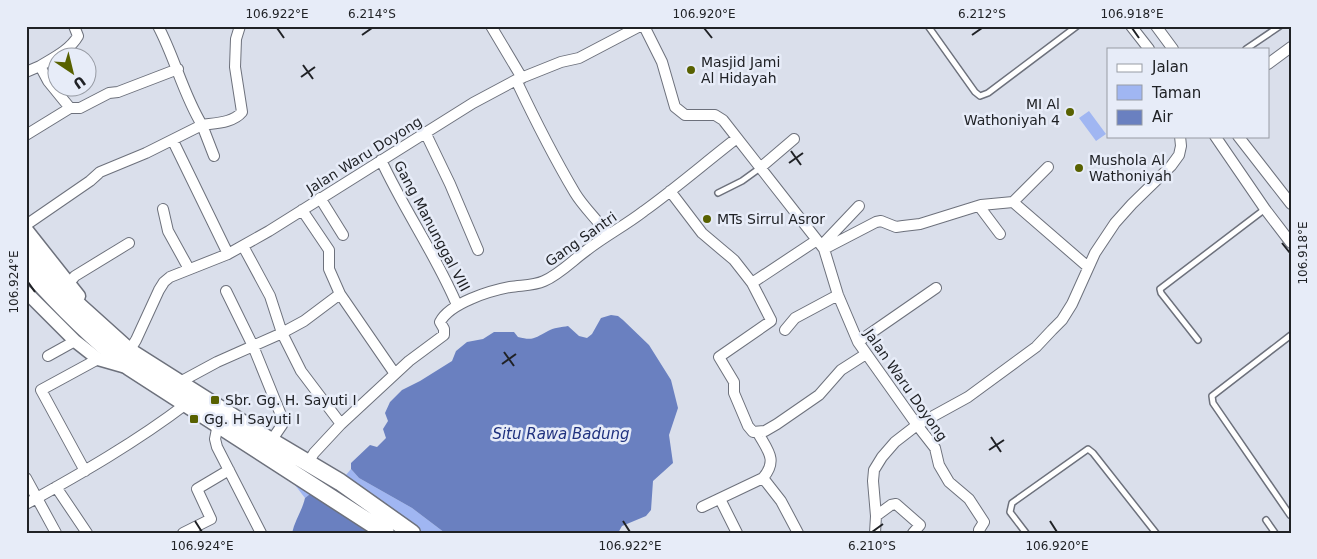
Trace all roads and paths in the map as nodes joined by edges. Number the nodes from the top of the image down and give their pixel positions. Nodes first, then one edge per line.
1 (74, 26) edge
2 (158, 26) edge
3 (240, 26) edge
4 (491, 26) edge
5 (642, 26) edge
6 (928, 26) edge
7 (1077, 26) edge
8 (1131, 26) edge
9 (1156, 26) edge
10 (1280, 26) edge
11 (1291, 47) edge
12 (1148, 48) edge
13 (1172, 48) edge
14 (1247, 48) edge
15 (1270, 63) edge
16 (40, 66) junction
17 (178, 69) junction
18 (26, 72) edge
19 (519, 79) junction
20 (70, 108) junction
21 (202, 125) junction
22 (425, 132) junction
23 (26, 135) edge
24 (737, 138) junction
25 (1180, 138) edge
26 (1217, 138) edge
27 (1240, 138) edge
28 (794, 139) dead end
29 (173, 141) junction
30 (214, 156) dead end
31 (381, 160) junction
32 (1048, 167) dead end
33 (760, 168) junction
34 (670, 192) junction
35 (718, 193) dead end
36 (320, 198) junction
37 (1013, 202) junction
38 (1291, 204) edge
39 (859, 206) dead end
40 (979, 206) junction
41 (163, 209) dead end
42 (1265, 209) junction
43 (302, 210) junction
44 (26, 225) edge
45 (26, 229) edge
46 (1000, 234) dead end
47 (343, 235) dead end
48 (608, 235) junction
49 (129, 243) dead end
50 (1291, 243) edge
51 (821, 245) junction
52 (26, 246) edge
53 (243, 246) junction
54 (478, 250) dead end
55 (228, 254) junction
56 (1088, 267) junction
57 (26, 268) edge
58 (189, 269) junction
59 (69, 283) junction
60 (752, 283) junction
61 (936, 288) dead end
62 (226, 291) dead end
63 (26, 292) edge
64 (340, 294) junction
65 (838, 295) junction
66 (457, 305) junction
67 (104, 329) junction
68 (785, 330) dead end
69 (282, 333) junction
70 (1291, 335) edge
71 (1198, 340) dead end
72 (75, 341) junction
73 (858, 342) junction
74 (253, 346) junction
75 (130, 351) junction
76 (866, 354) junction
77 (48, 356) dead end
78 (98, 359) junction
79 (129, 368) junction
80 (395, 374) junction
81 (180, 382) junction
82 (186, 404) junction
83 (218, 424) junction
84 (341, 424) junction
85 (917, 425) junction
86 (758, 433) junction
87 (271, 441) junction
88 (308, 464) junction
89 (229, 470) junction
90 (85, 471) junction
91 (26, 478) edge
92 (764, 478) junction
93 (56, 487) junction
94 (720, 499) junction
95 (31, 501) edge
96 (702, 508) dead end
97 (1290, 514) edge
98 (876, 516) junction
99 (1266, 520) dead end
100 (56, 533) edge
101 (87, 533) edge
102 (183, 533) edge
103 (261, 533) edge
104 (386, 533) edge
105 (412, 533) edge
106 (737, 533) edge
107 (798, 533) edge
108 (875, 533) edge
109 (913, 533) edge
110 (980, 533) edge
111 (1026, 533) edge
112 (1156, 533) edge
113 (1275, 533) edge

1 - 16 street
2 - 17 street
3 - 21 street
4 - 19 street
5 - 19 street, Jalan Waru Doyong
5 - 24 street, Jalan Waru Doyong
6 - 7 lane
8 - 12 street
9 - 13 street
10 - 14 lane
11 - 15 street
16 - 18 street
16 - 20 street
17 - 20 street
17 - 21 street
19 - 22 street, Jalan Waru Doyong
19 - 48 street
20 - 23 street
21 - 29 street
21 - 30 street
22 - 31 street, Jalan Waru Doyong
22 - 54 street
24 - 33 street, Jalan Waru Doyong
24 - 34 street, Gang Santri
25 - 56 street
26 - 42 street
27 - 38 street
28 - 33 street
29 - 44 street
29 - 55 street
31 - 36 street, Jalan Waru Doyong
31 - 66 street, Gang Manunggal VIII
32 - 37 street
33 - 35 lane
33 - 51 street, Jalan Waru Doyong
34 - 48 street, Gang Santri
34 - 60 street
36 - 43 street, Jalan Waru Doyong
36 - 47 street
37 - 40 street
37 - 56 street
39 - 51 street
40 - 46 street
40 - 51 street
41 - 58 street
42 - 50 street
42 - 71 lane
43 - 53 street, Jalan Waru Doyong
43 - 64 street
45 - 59 street
48 - 66 street, Gang Santri
49 - 59 street
51 - 60 street
51 - 65 street, Jalan Waru Doyong
52 - 67 main road
53 - 55 street, Jalan Waru Doyong
53 - 69 street
55 - 58 street, Jalan Waru Doyong
56 - 85 street
57 - 79 main road
58 - 75 street, Jalan Waru Doyong
59 - 67 street
60 - 86 street
61 - 73 street
62 - 74 street
63 - 72 street
64 - 69 street
64 - 80 street
65 - 68 street
65 - 73 street, Jalan Waru Doyong
66 - 80 street, Gang Santri
67 - 75 main road
69 - 74 street
69 - 84 street
70 - 97 lane
72 - 77 street
72 - 78 street
73 - 76 street, Jalan Waru Doyong
74 - 81 street
74 - 87 street
75 - 81 main road
76 - 85 street, Jalan Waru Doyong
76 - 86 street
78 - 79 street
78 - 90 street
79 - 82 main road
80 - 84 street
81 - 87 main road
82 - 83 main road
82 - 90 street
83 - 89 street
83 - 104 main road
84 - 88 street
85 - 98 street
85 - 110 street, Jalan Waru Doyong
86 - 92 street
87 - 88 main road
88 - 105 main road
89 - 102 street
89 - 103 street
90 - 93 street
91 - 95 street
92 - 94 street
92 - 107 street
93 - 95 street
93 - 101 street
94 - 96 street
94 - 106 street
95 - 100 street
98 - 108 street
98 - 109 street
99 - 113 lane
111 - 112 lane

